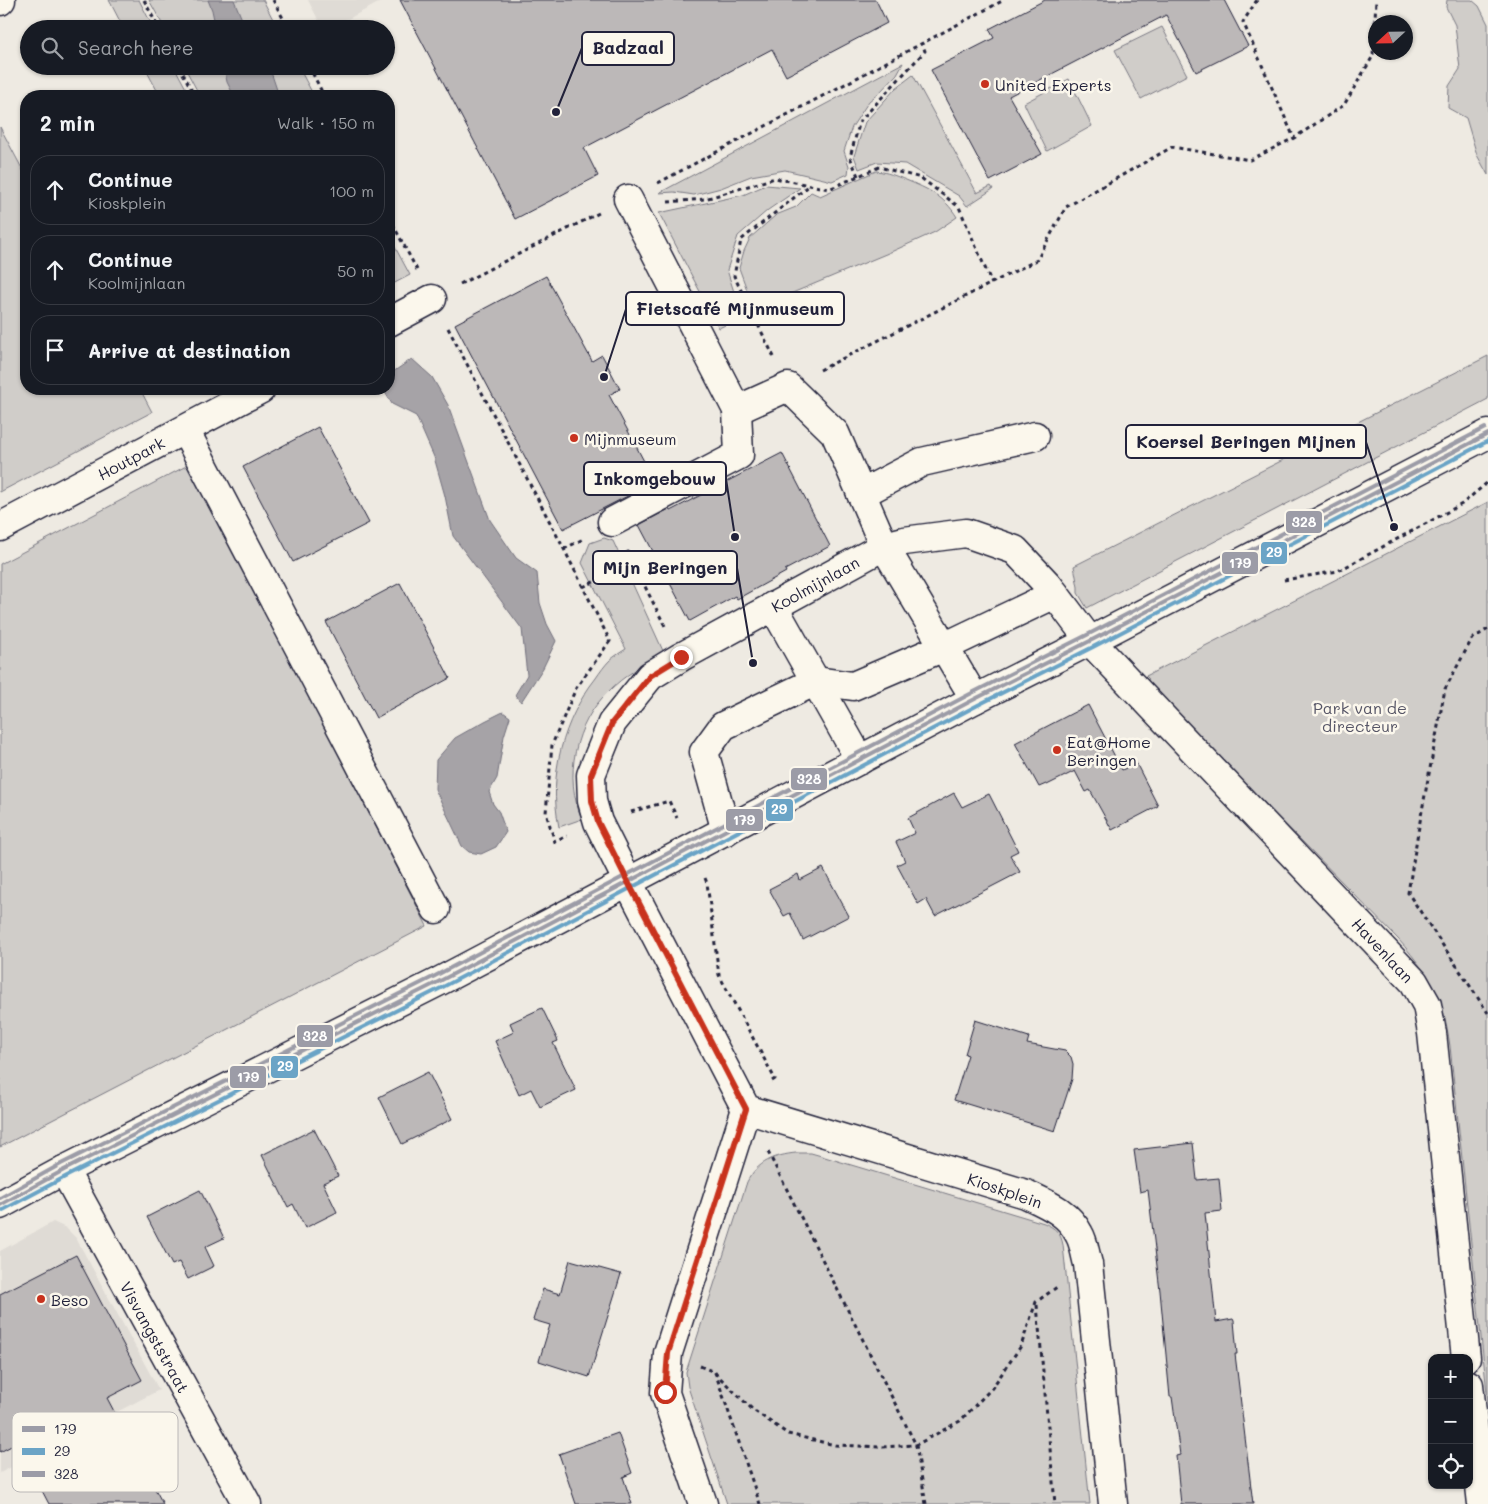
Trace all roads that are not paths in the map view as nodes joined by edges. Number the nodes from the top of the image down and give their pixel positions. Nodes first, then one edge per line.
1 (628, 199) road end
2 (432, 299) road end
3 (395, 319) edge
4 (251, 395) edge
5 (737, 410) junction
6 (184, 430) junction
7 (1488, 434) edge
8 (1035, 436) dead end
9 (861, 494) junction
10 (612, 522) road end
11 (0, 528) edge
12 (884, 546) junction
13 (1055, 594) junction
14 (773, 606) junction
15 (1090, 641) junction
16 (944, 647) junction
17 (816, 681) junction
18 (975, 699) junction
19 (860, 760) junction
20 (726, 831) junction
21 (628, 882) junction
22 (436, 909) dead end
23 (746, 1109) junction
24 (64, 1170) junction
25 (0, 1205) edge
26 (1466, 1354) edge
27 (1470, 1399) edge
28 (247, 1504) edge
29 (703, 1504) edge
30 (1113, 1504) edge
31 (1482, 1504) edge

1 - 5 street
2 - 3 street
4 - 6 street, Houtpark
5 - 9 street
5 - 10 street
6 - 11 street, Houtpark
6 - 22 street
7 - 15 street
8 - 9 street
9 - 12 street
12 - 13 street, Koolmijnlaan
12 - 14 street, Koolmijnlaan
12 - 16 street
13 - 15 street, Koolmijnlaan
13 - 16 street
14 - 17 street
14 - 21 street, Koolmijnlaan
15 - 18 street
15 - 26 street, Havenlaan
16 - 17 street
16 - 18 street
17 - 19 street
17 - 20 street
18 - 19 street
19 - 20 street
20 - 21 street
21 - 23 street
21 - 24 street
23 - 29 street
23 - 30 street, Kioskplein
24 - 25 street
24 - 28 street, Visvangststraat
27 - 31 street

